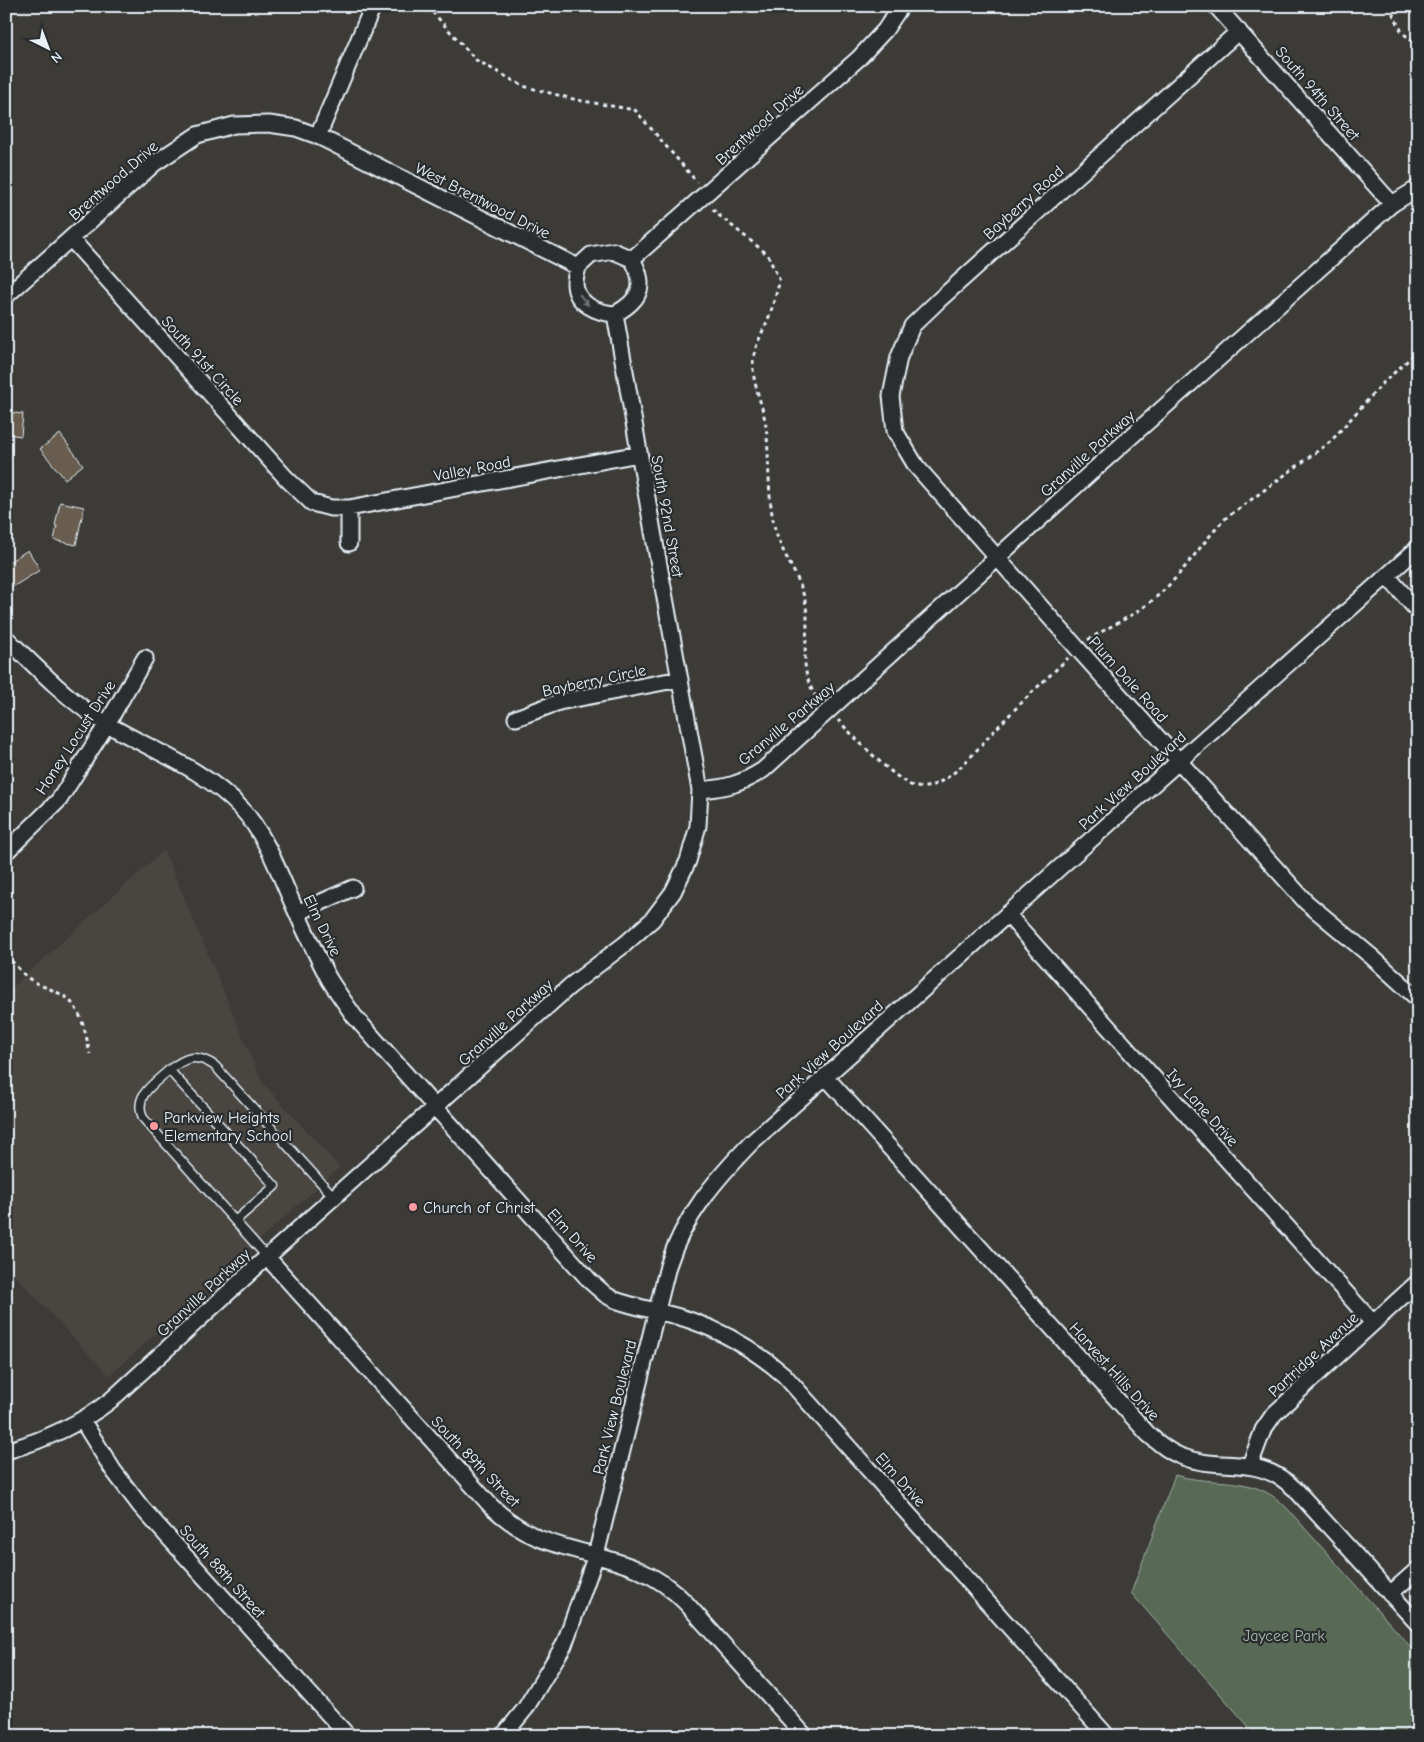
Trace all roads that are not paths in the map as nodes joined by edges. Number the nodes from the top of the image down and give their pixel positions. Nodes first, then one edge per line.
1 (373, 6) edge
2 (901, 6) edge
3 (1216, 6) edge
4 (1239, 31) junction
5 (318, 136) junction
6 (1418, 188) edge
7 (1392, 204) junction
8 (71, 239) junction
9 (632, 259) junction
10 (578, 267) junction
11 (6, 296) edge
12 (615, 314) junction
13 (895, 431) joint
14 (639, 454) junction
15 (312, 503) joint
16 (349, 508) junction
17 (349, 544) dead end
18 (1418, 548) edge
19 (997, 558) junction
20 (1386, 576) junction
21 (1418, 611) edge
22 (6, 638) edge
23 (145, 658) dead end
24 (680, 679) junction
25 (516, 718) dead end
26 (107, 724) junction
27 (1180, 761) junction
28 (700, 790) junction
29 (6, 852) edge
30 (353, 888) dead end
31 (297, 913) junction
32 (1006, 914) junction
33 (1418, 999) edge
34 (169, 1070) junction
35 (825, 1076) junction
36 (436, 1108) junction
37 (334, 1198) junction
38 (235, 1221) junction
39 (268, 1257) junction
40 (1418, 1282) edge
41 (656, 1312) junction
42 (1372, 1323) junction
43 (82, 1420) junction
44 (6, 1451) edge
45 (1250, 1465) junction
46 (596, 1555) junction
47 (1418, 1569) edge
48 (1390, 1594) junction
49 (1418, 1624) edge
50 (348, 1736) edge
51 (503, 1736) edge
52 (805, 1736) edge
53 (1107, 1736) edge

1 - 5 street
2 - 9 street, Brentwood Drive
3 - 4 street, South 94th Street
4 - 7 street, South 94th Street
4 - 13 street, Bayberry Road
5 - 8 street, Brentwood Drive
5 - 10 street, West Brentwood Drive
6 - 7 street, Granville Parkway
7 - 19 street, Granville Parkway
8 - 11 street, Brentwood Drive
8 - 15 street, South 91st Circle
9 - 10 street
9 - 12 street
10 -> 12 street
12 - 14 street, South 92nd Street
13 - 19 street, Plum Dale Road
14 - 16 street, Valley Road
14 - 24 street, South 92nd Street
15 - 16 street, Valley Road
16 - 17 street
18 - 20 street, Park View Boulevard
19 - 27 street, Plum Dale Road
19 - 28 street, Granville Parkway
20 - 21 street
20 - 27 street, Park View Boulevard
22 - 26 street, Elm Drive
23 - 26 street, Honey Locust Drive
24 - 25 street, Bayberry Circle
24 - 28 street, South 92nd Street
26 - 29 street, Honey Locust Drive
26 - 31 street, Elm Drive
27 - 32 street, Park View Boulevard
27 - 33 street, Plum Dale Road
28 - 36 street, Granville Parkway
30 - 31 street
31 - 36 street, Elm Drive
32 - 35 street, Park View Boulevard
32 - 42 street, Ivy Lane Drive
34 - 37 lane
34 - 38 lane
34 - 38 lane
35 - 41 street, Park View Boulevard
35 - 45 street, Harvest Hills Drive
36 - 37 street, Granville Parkway
36 - 41 street, Elm Drive
37 - 39 street, Granville Parkway
38 - 39 lane
39 - 43 street, Granville Parkway
39 - 46 street, South 89th Street
40 - 42 street, Partridge Avenue
41 - 46 street, Park View Boulevard
41 - 53 street, Elm Drive
42 - 45 street, Partridge Avenue
43 - 44 street, Granville Parkway
43 - 50 street, South 88th Street
45 - 48 street, Harvest Hills Drive
46 - 51 street, Park View Boulevard
46 - 52 street, South 89th Street
47 - 48 street
48 - 49 street, Harvest Hills Drive

